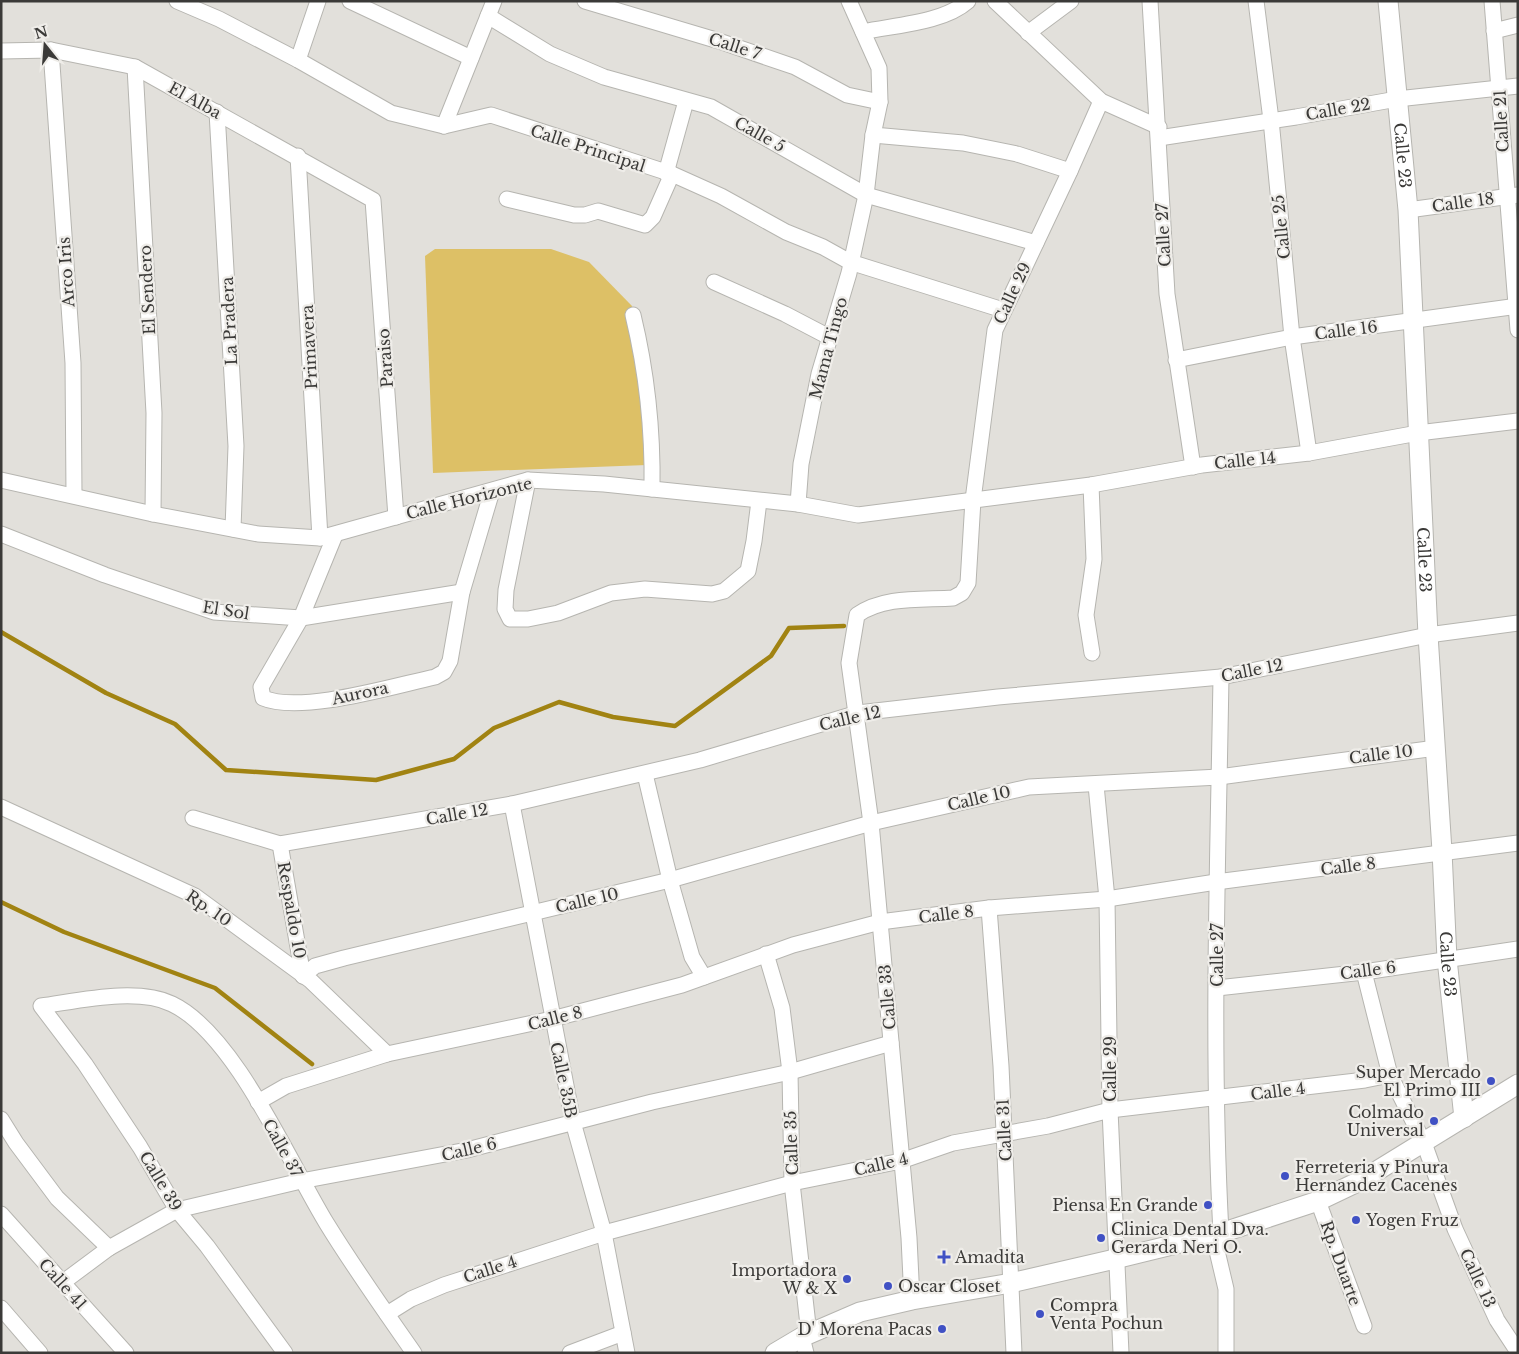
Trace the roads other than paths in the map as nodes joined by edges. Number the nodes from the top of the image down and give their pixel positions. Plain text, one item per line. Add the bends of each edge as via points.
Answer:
1 (177, 1) edge
2 (318, 1) edge
3 (350, 1) edge
4 (494, 1) edge
5 (585, 1) edge
6 (849, 1) edge
7 (968, 1) edge
8 (995, 1) edge
9 (1071, 1) edge
10 (1150, 1) edge
11 (1256, 1) edge
12 (1388, 1) edge
13 (1492, 1) edge
14 (488, 16) junction
15 (1518, 25) edge
16 (1494, 31) junction
17 (863, 32) junction
18 (1028, 32) junction
19 (51, 50) junction
20 (1, 52) edge
21 (471, 58) junction
22 (298, 60) junction
23 (135, 67) junction
24 (1518, 86) edge
25 (1500, 88) junction
26 (1397, 99) junction
27 (686, 100) junction
28 (1101, 100) junction
29 (880, 102) junction
30 (217, 112) junction
31 (1271, 120) junction
32 (444, 126) junction
33 (1159, 132) junction
34 (873, 135) junction
35 (298, 156) junction
36 (1070, 172) junction
37 (669, 173) junction
38 (866, 195) junction
39 (1512, 196) edge
40 (507, 199) dead end
41 (373, 200) joint
42 (1408, 210) junction
43 (1036, 243) junction
44 (850, 262) junction
45 (714, 282) dead end
46 (1516, 306) edge
47 (1003, 310) junction
48 (632, 316) dead end
49 (1413, 322) junction
50 (1518, 330) edge
51 (1292, 336) junction
52 (829, 337) junction
53 (1176, 360) junction
54 (1518, 421) edge
55 (1418, 433) junction
56 (1309, 453) junction
57 (1193, 467) junction
58 (1, 480) edge
59 (528, 480) junction
60 (1091, 485) junction
61 (652, 489) junction
62 (492, 491) junction
63 (74, 495) junction
64 (972, 500) junction
65 (758, 501) junction
66 (798, 504) junction
67 (153, 514) junction
68 (396, 517) junction
69 (233, 529) junction
70 (1, 534) edge
71 (328, 537) junction
72 (462, 592) junction
73 (301, 618) junction
74 (1518, 623) edge
75 (1428, 635) junction
76 (1092, 653) dead end
77 (1221, 676) junction
78 (853, 694) joint
79 (858, 713) junction
80 (1436, 748) junction
81 (645, 774) junction
82 (1219, 777) junction
83 (1096, 784) junction
84 (512, 804) junction
85 (1, 807) edge
86 (193, 818) dead end
87 (871, 823) junction
88 (1518, 843) edge
89 (280, 844) junction
90 (1442, 851) junction
91 (670, 880) junction
92 (1216, 882) junction
93 (1107, 899) junction
94 (989, 908) junction
95 (534, 912) junction
96 (880, 922) junction
97 (1518, 949) edge
98 (766, 954) junction
99 (1447, 959) junction
100 (1364, 972) junction
101 (303, 976) junction
102 (704, 977) junction
103 (1217, 988) junction
104 (41, 1006) joint
105 (552, 1019) junction
106 (891, 1043) junction
107 (387, 1054) junction
108 (790, 1072) junction
109 (1390, 1075) junction
110 (1516, 1089) edge
111 (1217, 1098) junction
112 (258, 1102) junction
113 (1110, 1110) junction
114 (1464, 1118) junction
115 (1, 1119) edge
116 (573, 1122) junction
117 (1004, 1134) junction
118 (1424, 1143) junction
119 (901, 1161) junction
120 (301, 1181) junction
121 (792, 1183) junction
122 (1318, 1201) junction
123 (177, 1210) junction
124 (1, 1214) edge
125 (604, 1233) junction
126 (1217, 1234) junction
127 (109, 1248) junction
128 (1115, 1260) junction
129 (62, 1283) junction
130 (1011, 1283) junction
131 (912, 1300) junction
132 (1, 1308) edge
133 (387, 1314) junction
134 (1364, 1326) dead end
135 (623, 1334) junction
136 (806, 1341) edge
137 (1222, 1351) edge
138 (1518, 1352) edge
139 (40, 1353) edge
140 (126, 1353) edge
141 (285, 1353) edge
142 (414, 1353) edge
143 (570, 1353) edge
144 (627, 1353) edge
145 (776, 1353) edge
146 (1014, 1353) edge
147 (1120, 1353) edge

1 - 22 street, Calle Principal
2 - 22 street
3 - 21 street
4 - 14 street
5 - 29 street, Calle 7 via 719,40 795,67 847,95
6 - 17 street, Mama Tingo
7 - 17 street via 944,16
8 - 18 street
9 - 18 street
10 - 33 street, Calle 27
11 - 31 street, Calle 25
12 - 26 street, Calle 23
13 - 16 street, Calle 21
14 - 21 street
14 - 27 street, Calle 5 via 550,54 595,74
15 - 16 street
16 - 25 street, Calle 21
17 - 29 street, Mama Tingo via 879,68
18 - 28 street
19 - 20 street, El Alba
19 - 23 street, El Alba
19 - 63 street, Arco Iris via 72,363
21 - 32 street
22 - 32 street, Calle Principal via 391,113
23 - 30 street, El Alba
23 - 67 street, El Sendero via 154,414
24 - 25 street, Calle 22
25 - 26 street, Calle 22
25 - 39 street, Calle 21
26 - 31 street, Calle 22
26 - 42 street, Calle 23
27 - 37 street
27 - 38 street, Calle 5 via 711,107
28 - 33 street
28 - 36 street, Calle 29
29 - 34 street, Mama Tingo
30 - 35 street, El Alba
30 - 69 street, La Pradera via 236,446
31 - 33 street, Calle 22
31 - 51 street, Calle 25
32 - 37 street, Calle Principal via 491,116
33 - 53 street, Calle 27 via 1166,284
34 - 36 street via 963,143 1017,154
34 - 38 street, Mama Tingo
35 - 41 street, El Alba
35 - 71 street, Primavera
36 - 43 street, Calle 29
37 - 40 street via 653,217 644,224 598,211 574,215
37 - 44 street, Calle Principal
38 - 43 street, Calle 5
38 - 44 street, Mama Tingo
39 - 42 street, Calle 18
39 - 46 street, Calle 21
41 - 68 street, Paraiso
42 - 49 street, Calle 23
43 - 47 street, Calle 29
44 - 47 street, Calle Principal
44 - 52 street, Mama Tingo
45 - 52 street
46 - 49 street, Calle 16
46 - 50 street, Calle 21
47 - 64 street, Calle 29 via 995,330
48 - 61 street via 642,354 653,444
49 - 51 street, Calle 16
49 - 55 street, Calle 23
51 - 53 street, Calle 16
51 - 56 street, Calle 25
52 - 66 street, Mama Tingo via 802,464
53 - 57 street, Calle 27
54 - 55 street, Calle 14
55 - 56 street, Calle 14
55 - 75 street, Calle 23
56 - 57 street, Calle 14
57 - 60 street, Calle 14
58 - 63 street, Calle Horizonte
59 - 61 street, Calle Horizonte
59 - 62 street, Calle Horizonte
59 - 65 street via 506,590 505,609 510,618 558,612 611,593 645,589 712,594 724,591 748,571
60 - 64 street, Calle 14
60 - 76 street via 1094,559 1086,615
61 - 65 street, Calle Horizonte
62 - 68 street, Calle Horizonte
62 - 72 street
63 - 67 street, Calle Horizonte
64 - 66 street, Calle Horizonte via 858,515
64 - 78 street, Calle 29 via 968,583 962,593 953,598 887,602 869,607 857,615 849,663
65 - 66 street, Calle Horizonte
67 - 69 street, Calle Horizonte
68 - 71 street, Calle Horizonte
69 - 71 street, Calle Horizonte via 258,534
70 - 73 street, El Sol via 105,575 214,612
71 - 73 street
72 - 73 street, El Sol
72 - 73 street, Aurora via 450,661 444,672 435,677 325,700 274,703 263,698 262,687
74 - 75 street, Calle 12
75 - 77 street, Calle 12
75 - 80 street, Calle 23
77 - 79 street, Calle 12 via 998,696
77 - 82 street, Calle 27
78 - 79 street, Calle 33
79 - 81 street, Calle 12
79 - 87 street, Calle 33
80 - 82 street, Calle 10
80 - 90 street, Calle 23
81 - 84 street, Calle 12
81 - 91 street
82 - 83 street, Calle 10
82 - 92 street, Calle 27
83 - 87 street, Calle 10 via 1028,786
83 - 93 street, Calle 29
84 - 89 street, Calle 12
84 - 95 street, Calle 35B
85 - 101 street, Rp. 10 via 195,896
86 - 89 street, Calle 12
87 - 91 street, Calle 10
87 - 96 street, Calle 33
88 - 90 street, Calle 8
89 - 101 street, Respaldo 10
90 - 92 street, Calle 8
90 - 99 street, Calle 23
91 - 95 street, Calle 10
91 - 102 street via 692,957
92 - 93 street, Calle 8
92 - 103 street, Calle 27
93 - 94 street, Calle 8
93 - 113 street, Calle 29
94 - 96 street, Calle 8
94 - 117 street, Calle 31
95 - 101 street, Calle 10 via 315,966
95 - 105 street, Calle 35B
96 - 98 street, Calle 8
96 - 106 street, Calle 33
97 - 99 street, Calle 6
98 - 102 street, Calle 8
98 - 108 street, Calle 35 via 782,1008
99 - 100 street, Calle 6
99 - 114 street, Calle 23
100 - 103 street, Calle 6
100 - 109 street
101 - 107 street, Rp. 10
102 - 105 street, Calle 8
103 - 111 street, Calle 27
104 - 112 street, Calle 37 via 116,996 171,1003 188,1014 233,1063
104 - 123 street, Calle 39 via 86,1064
105 - 107 street, Calle 8
105 - 116 street, Calle 35B
106 - 108 street, Calle 6
106 - 119 street, Calle 33
107 - 112 street, Calle 8 via 286,1086
108 - 116 street, Calle 6
108 - 121 street, Calle 35
109 - 111 street, Calle 4
109 - 118 street
110 - 114 street
111 - 113 street, Calle 4
111 - 126 street, Calle 27
112 - 120 street, Calle 37
113 - 117 street, Calle 4
113 - 128 street, Calle 29
114 - 118 street
115 - 127 street via 57,1198
116 - 120 street, Calle 6 via 467,1150
116 - 125 street, Calle 35B
117 - 119 street, Calle 4 via 953,1143
117 - 130 street, Calle 31
118 - 122 street via 1362,1180
118 - 138 street, Calle 13 via 1455,1228 1498,1320
119 - 121 street, Calle 4
119 - 131 street, Calle 33
120 - 123 street, Calle 6
120 - 133 street, Calle 37
121 - 125 street, Calle 4
121 - 136 street, Calle 35
122 - 126 street
122 - 134 street, Rp. Duarte
123 - 127 street, Calle 6
123 - 141 street, Calle 39
124 - 129 street, Calle 41
125 - 133 street, Calle 4 via 444,1285
125 - 135 street, Calle 35B
126 - 128 street
126 - 137 street, Calle 27 via 1226,1289
127 - 129 street, Calle 6
128 - 130 street
128 - 147 street, Calle 29
129 - 140 street, Calle 41
130 - 131 street
130 - 146 street, Calle 31
131 - 136 street via 860,1312
132 - 139 street
133 - 142 street, Calle 37
135 - 143 street
135 - 144 street, Calle 35B
136 - 145 street

